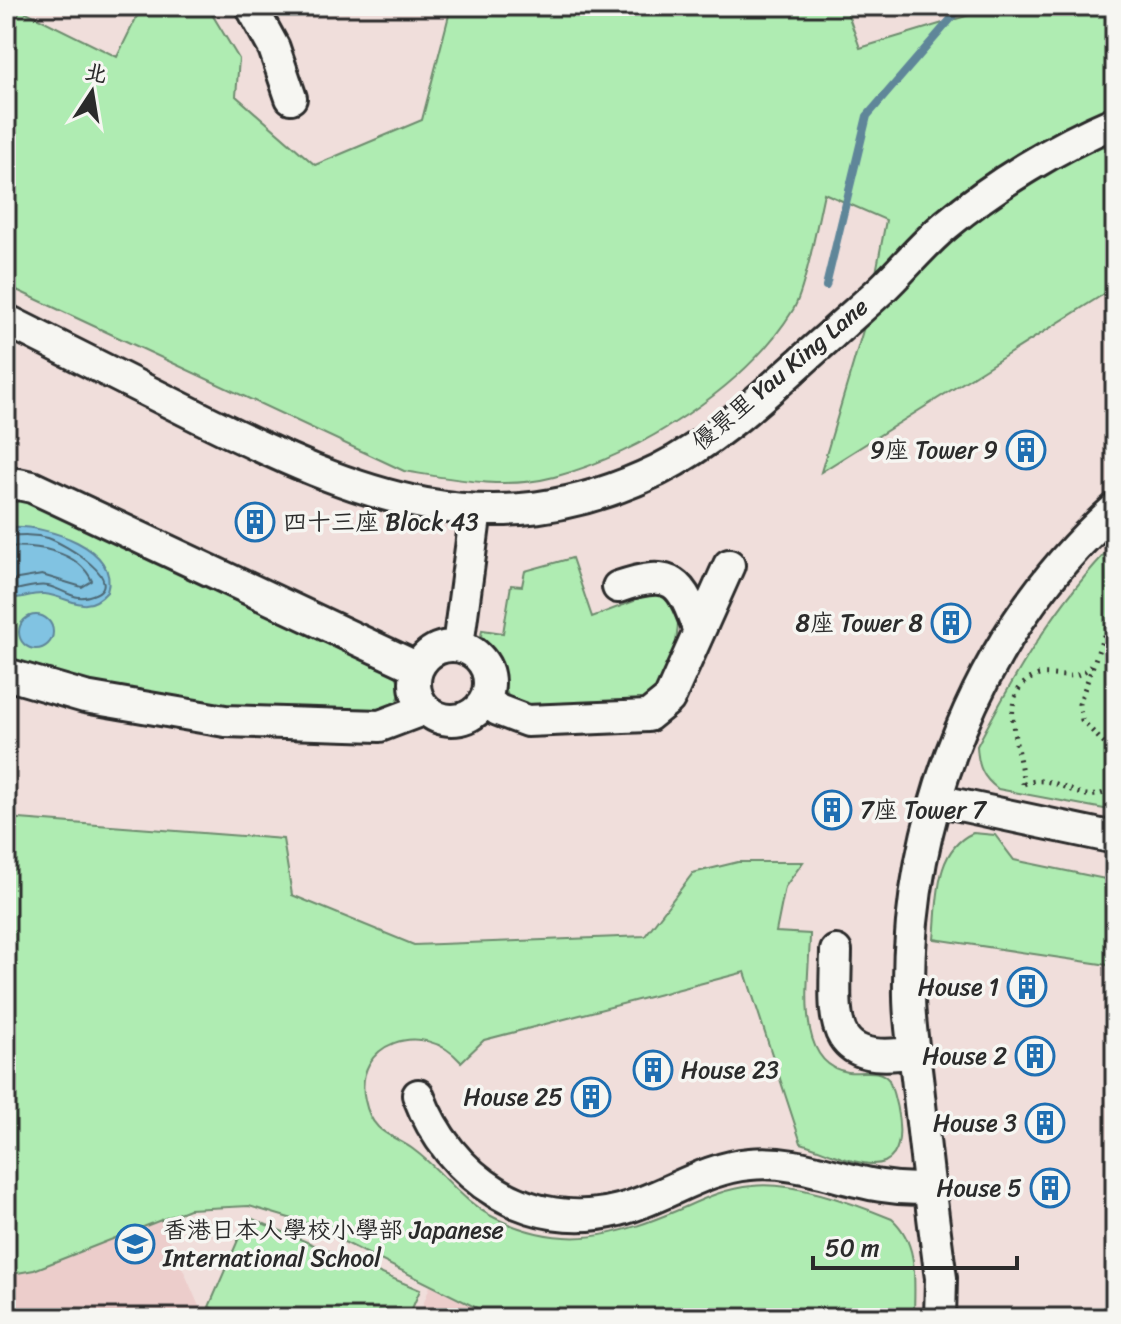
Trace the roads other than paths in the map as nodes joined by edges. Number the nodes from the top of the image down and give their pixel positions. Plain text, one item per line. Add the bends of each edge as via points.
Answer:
1 (251, 6) edge
2 (291, 98) dead end
3 (1115, 122) edge
4 (6, 320) edge
5 (6, 486) edge
6 (1115, 509) edge
7 (476, 510) junction
8 (729, 565) dead end
9 (618, 587) dead end
10 (699, 632) junction
11 (458, 646) junction
12 (418, 668) junction
13 (6, 674) edge
14 (486, 700) junction
15 (425, 709) junction
16 (936, 800) junction
17 (1115, 838) edge
18 (836, 951) dead end
19 (914, 1052) junction
20 (418, 1095) dead end
21 (929, 1188) junction
22 (940, 1318) edge

1 - 2 street via 274,48
3 - 7 street, 優景里 Yau King Lane via 1037,163 944,226 770,388 720,430 661,468 567,504
4 - 7 street, 優景里 Yau King Lane via 345,483 389,498
5 - 12 street via 32,487
6 - 16 street via 1037,596 991,668 967,714
7 - 11 street
8 - 10 street
9 - 10 street via 666,579 687,596
10 - 14 street via 669,699 648,716 527,721
11 - 12 street via 435,649
11 - 14 street via 486,666
12 - 15 street via 415,689
13 - 15 street via 85,697 225,721 380,726
14 - 15 street via 458,720
16 - 17 street
16 - 19 street via 920,852 911,919 908,998
18 - 19 street via 836,1019 841,1033 863,1053 877,1057
19 - 21 street
20 - 21 street via 437,1138 468,1173 507,1199 551,1213 621,1209 705,1174 751,1163 798,1166 877,1188
21 - 22 street via 941,1278

